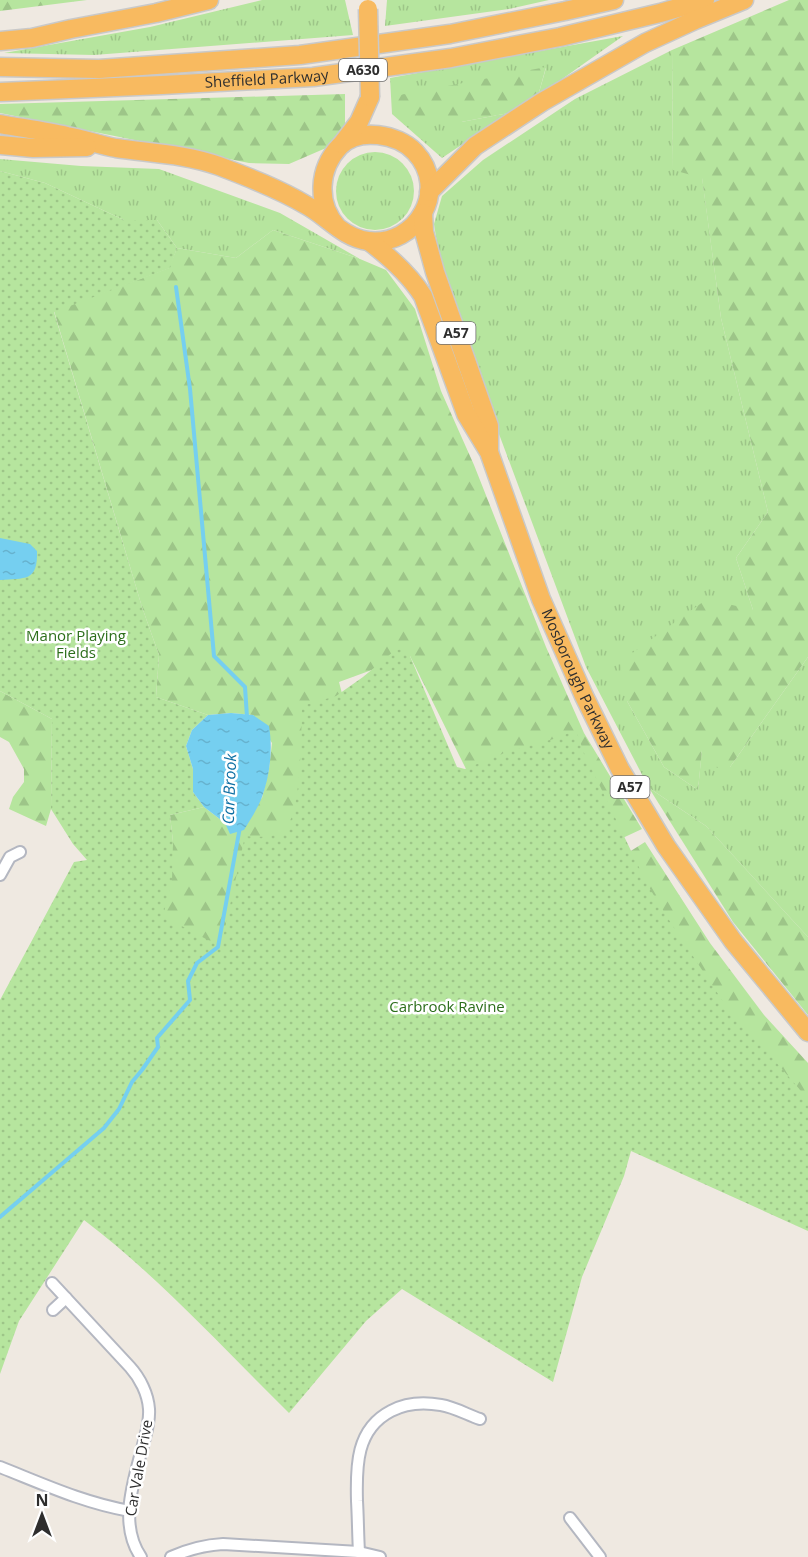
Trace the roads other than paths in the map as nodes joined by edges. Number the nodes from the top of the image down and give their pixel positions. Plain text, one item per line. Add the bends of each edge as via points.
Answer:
1 (209, 0) edge
2 (614, 0) edge
3 (705, 0) edge
4 (744, 0) edge
5 (366, 3) edge
6 (0, 28) edge
7 (71, 29) junction
8 (0, 41) edge
9 (0, 67) edge
10 (0, 92) edge
11 (370, 97) junction
12 (0, 124) edge
13 (385, 136) junction
14 (0, 145) edge
15 (341, 145) junction
16 (112, 147) junction
17 (429, 192) junction
18 (423, 213) junction
19 (338, 228) junction
20 (370, 242) junction
21 (489, 452) junction
22 (20, 852) dead end
23 (0, 875) edge
24 (808, 1032) edge
25 (52, 1283) dead end
26 (66, 1298) junction
27 (53, 1310) dead end
28 (480, 1419) dead end
29 (0, 1467) edge
30 (130, 1511) junction
31 (570, 1518) dead end
32 (257, 1545) junction
33 (359, 1552) junction
34 (141, 1557) edge
35 (171, 1557) edge
36 (256, 1557) edge
37 (380, 1557) edge
38 (600, 1557) edge

1 - 7 highway
2 - 9 highway, Sheffield Parkway / A630 via 450,34 300,55 99,69
3 - 10 highway, Sheffield Parkway / A630 via 560,37 451,58 313,77
4 - 17 highway via 645,43 542,102 475,146
5 - 11 highway, bridge
6 - 7 highway
7 - 8 highway
11 - 13 highway via 376,125
11 - 15 highway via 359,122
12 - 16 highway, A57
13 - 15 highway via 367,135
13 - 17 highway via 398,139 415,152 426,171
14 - 16 highway
15 - 19 highway via 327,164 322,180 326,211
16 - 19 highway, A57 via 216,165 308,206
17 - 18 highway, A57
18 - 20 highway, A57 via 401,235
18 - 21 highway, Mosborough Parkway / A57 via 435,272 489,426
19 - 20 highway, A57
20 - 21 highway, Mosborough Parkway / A57 via 402,269 423,296 466,414
21 - 24 highway, Mosborough Parkway / A57 via 541,599 620,769 666,846 733,941
22 - 23 street via 10,857
25 - 26 street, Car Vale Drive
26 - 27 street
26 - 30 street, Car Vale Drive via 137,1375 149,1406 149,1425
28 - 33 street via 444,1405 414,1404 382,1416 371,1428 356,1473
29 - 30 street via 73,1497
30 - 34 street, Car Vale Drive via 133,1543
31 - 38 street
32 - 33 street
32 - 35 street via 204,1545
32 - 36 street
33 - 37 street

